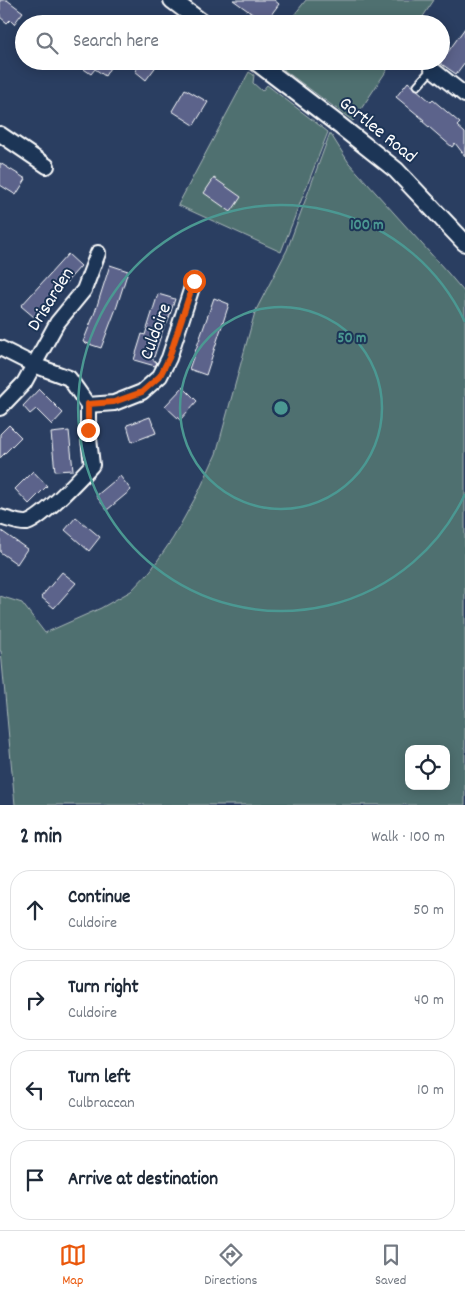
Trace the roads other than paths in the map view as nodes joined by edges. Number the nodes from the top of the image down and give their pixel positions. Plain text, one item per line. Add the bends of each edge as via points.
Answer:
1 (172, 0) edge
2 (192, 15) edge
3 (267, 70) edge
4 (431, 70) edge
5 (433, 70) edge
6 (418, 85) dead end
7 (465, 95) edge
8 (0, 134) edge
9 (47, 166) dead end
10 (465, 243) edge
11 (98, 253) dead end
12 (194, 281) dead end
13 (0, 348) edge
14 (34, 365) junction
15 (88, 404) junction
16 (0, 408) edge
17 (0, 517) edge

1 - 2 street
3 - 10 street, Gortlee Road via 396,170
4 - 6 lane
5 - 7 street
8 - 9 street
11 - 14 street, Drisarden via 84,290 57,323
12 - 15 street, Culdoire via 160,376 142,392 114,402
13 - 14 street
14 - 15 street via 69,378
14 - 16 street, Drisarden via 24,383
15 - 17 street via 92,465 37,518 25,523

